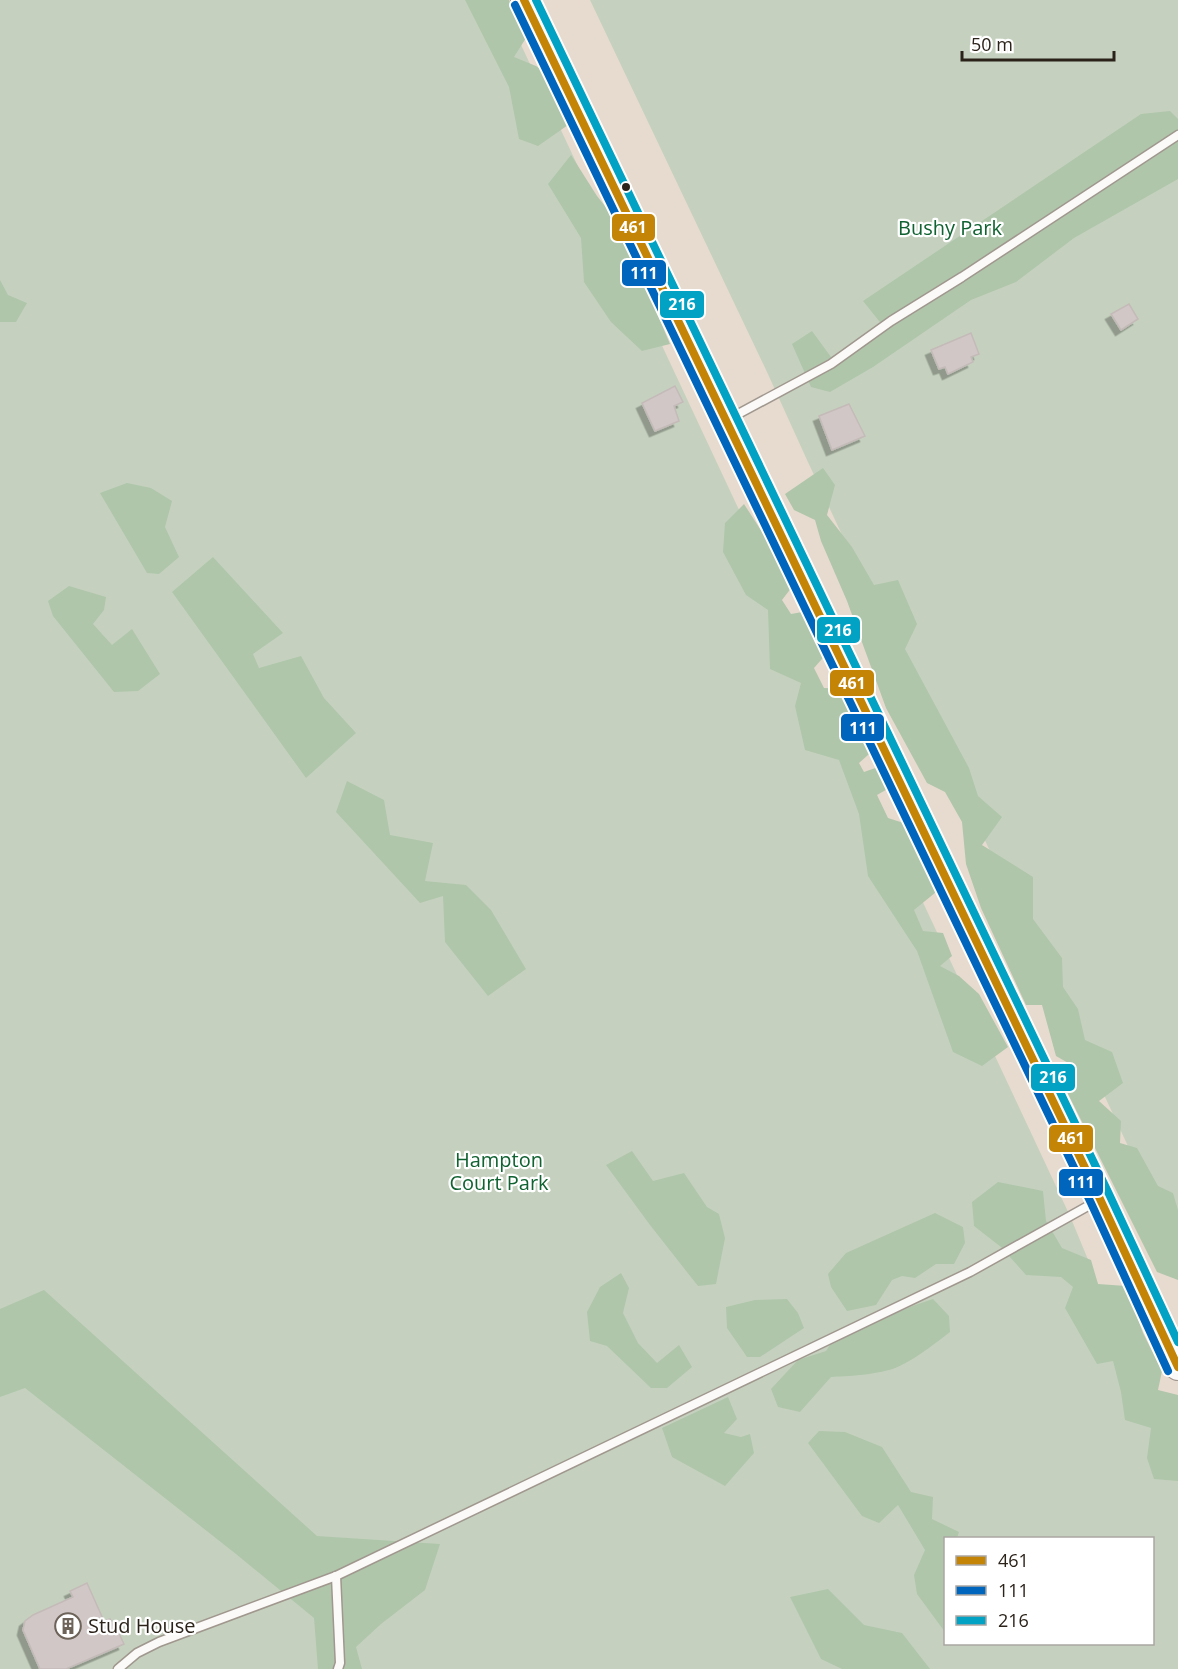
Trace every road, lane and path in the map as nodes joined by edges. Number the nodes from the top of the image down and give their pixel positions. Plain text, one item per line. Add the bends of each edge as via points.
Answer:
1 (524, 0) edge
2 (1178, 135) edge
3 (727, 420) junction
4 (1100, 1199) junction
5 (1178, 1367) edge
6 (336, 1576) junction
7 (118, 1669) edge
8 (338, 1669) edge

1 - 3 main road
2 - 3 lane via 831,364
3 - 4 main road
4 - 5 main road
4 - 6 lane via 970,1272
6 - 7 lane via 159,1642
6 - 8 lane

